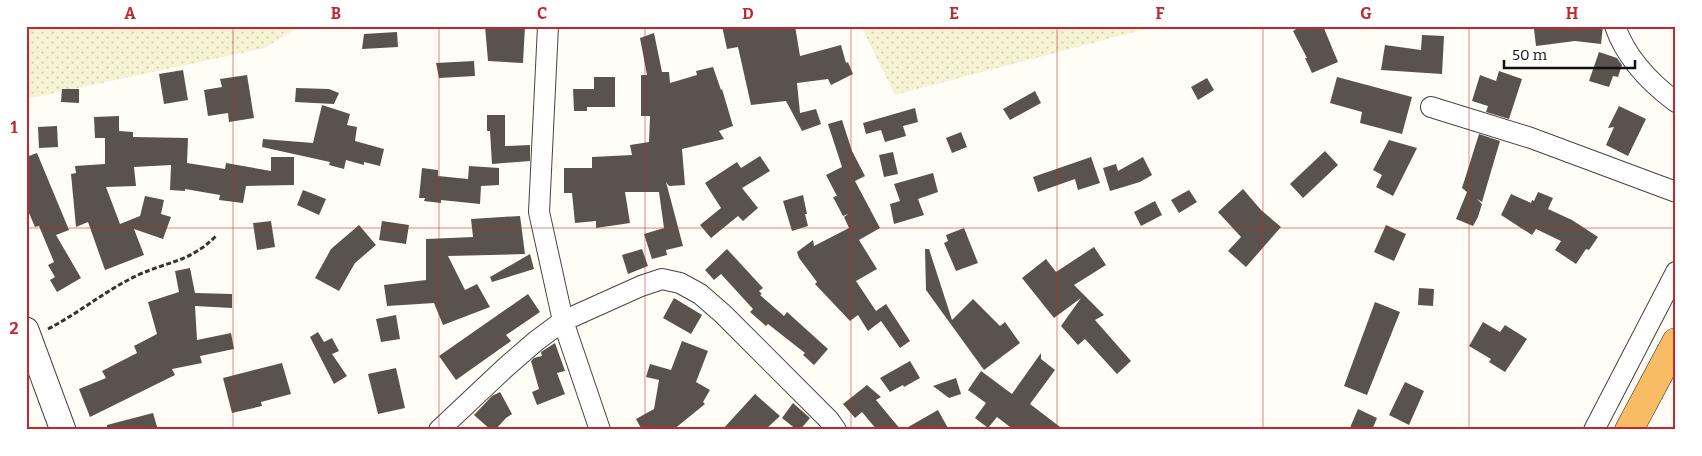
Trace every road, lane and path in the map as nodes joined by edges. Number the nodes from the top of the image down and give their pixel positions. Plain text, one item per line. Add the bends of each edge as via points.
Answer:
1 (548, 26) edge
2 (1615, 26) edge
3 (1676, 102) edge
4 (1431, 107) dead end
5 (1676, 192) edge
6 (216, 236) dead end
7 (1676, 272) edge
8 (562, 320) junction
9 (28, 334) edge
10 (1676, 342) edge
11 (63, 430) edge
12 (439, 430) edge
13 (600, 430) edge
14 (836, 430) edge
15 (1594, 430) edge
16 (1630, 430) edge

1 - 8 street via 539,212
2 - 3 street via 1631,58
4 - 5 street via 1531,138
6 - 9 path via 193,255 138,275 58,324
7 - 15 street
8 - 12 street
8 - 13 street
8 - 14 street via 662,279 680,283 700,294 723,314
9 - 11 street
10 - 16 highway

